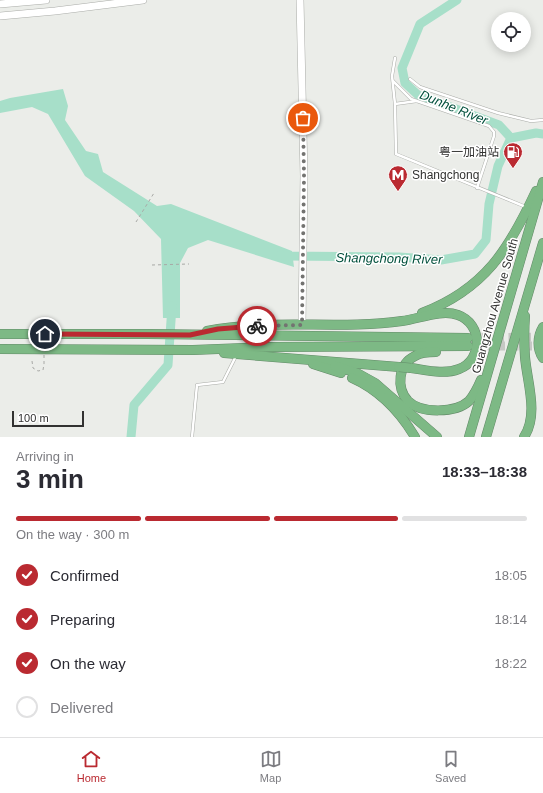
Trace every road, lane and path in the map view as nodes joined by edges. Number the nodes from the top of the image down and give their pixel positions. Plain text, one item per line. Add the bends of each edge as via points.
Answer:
1 (45, 0) edge
2 (142, 0) edge
3 (300, 0) edge
4 (4, 3) edge
5 (47, 12) junction
6 (1, 14) edge
7 (395, 58) dead end
8 (410, 79) dead end
9 (393, 81) junction
10 (417, 101) junction
11 (395, 104) junction
12 (543, 120) edge
13 (543, 177) edge
14 (543, 182) edge
15 (477, 188) junction
16 (154, 193) dead end
17 (528, 208) junction
18 (136, 222) dead end
19 (543, 243) edge
20 (189, 264) dead end
21 (152, 265) dead end
22 (526, 300) junction
23 (386, 323) junction
24 (302, 325) junction
25 (50, 327) dead end
26 (543, 327) edge
27 (0, 334) edge
28 (190, 335) junction
29 (468, 345) junction
30 (0, 349) edge
31 (44, 349) junction
32 (193, 350) junction
33 (237, 354) junction
34 (286, 358) junction
35 (543, 358) edge
36 (32, 361) dead end
37 (490, 363) junction
38 (192, 437) edge
39 (415, 437) edge
40 (436, 437) edge
41 (469, 437) edge
42 (486, 437) edge
43 (524, 437) edge

1 - 4 street
1 - 5 street
2 - 5 street
3 - 24 street via 304,176
4 - 6 street
5 - 6 street
7 - 9 lane via 392,68
8 - 12 lane via 419,87 498,113 531,121
9 - 10 lane via 411,99
9 - 11 lane
10 - 11 lane
10 - 15 lane via 489,126 494,132
11 - 15 lane via 396,154
13 - 17 highway
14 - 37 highway, Guangzhou Avenue South
15 - 17 lane
16 - 18 path
17 - 23 highway via 503,251 468,288 442,305
19 - 22 highway
20 - 21 path
22 - 42 highway
22 - 43 highway via 524,349 532,415
23 - 24 highway
23 - 34 highway, bridge via 446,314 462,317 473,327 477,350 466,366 445,372
24 - 28 highway via 218,329
25 - 31 path, bridge via 49,320 44,318
26 - 35 highway via 538,344
27 - 28 highway
28 - 29 highway
29 - 32 highway
29 - 37 highway via 422,353 411,358 400,376 401,389 407,400 422,408 457,408 470,400
30 - 31 highway
31 - 32 highway
31 - 36 path, bridge via 43,370 33,368
32 - 33 highway
33 - 34 highway
33 - 38 lane via 223,382 197,385
34 - 39 highway via 337,372 371,388 391,405
34 - 40 highway via 338,367 367,379
37 - 41 highway, Guangzhou Avenue South

